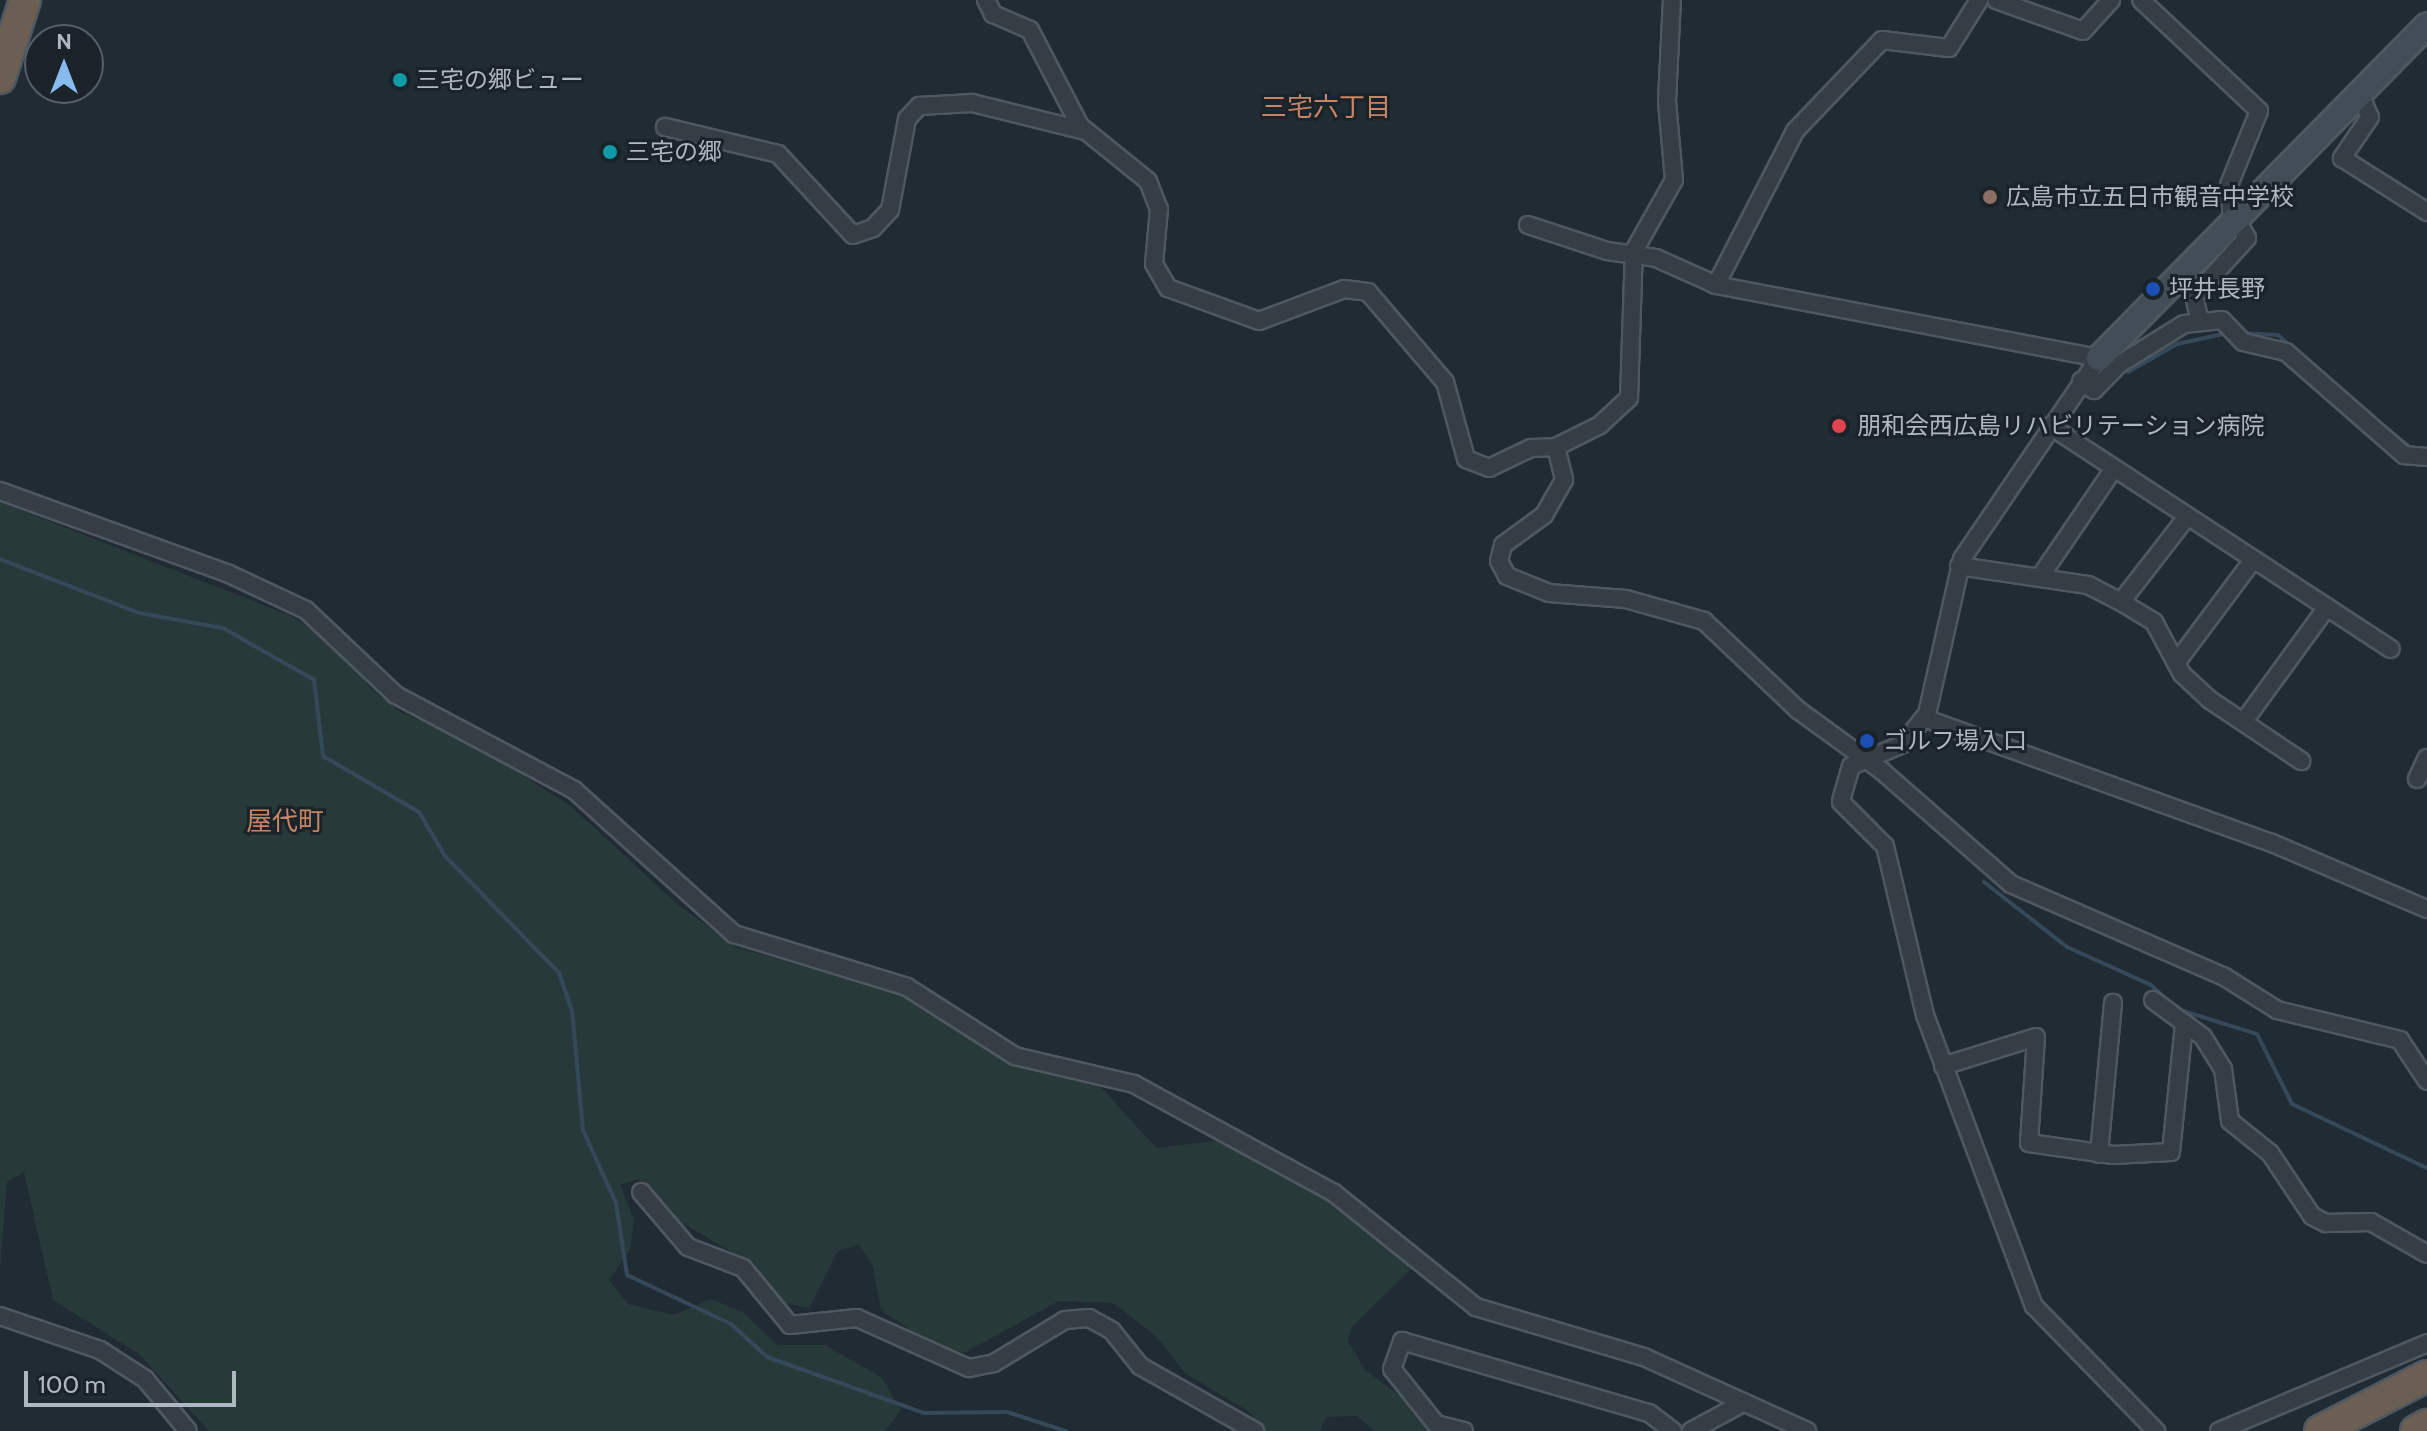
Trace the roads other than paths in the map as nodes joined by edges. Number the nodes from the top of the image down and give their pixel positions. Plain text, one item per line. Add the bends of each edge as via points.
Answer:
1 (986, 0) edge
2 (1672, 0) edge
3 (1979, 0) edge
4 (1996, 0) edge
5 (2111, 0) edge
6 (2141, 0) edge
7 (25, 2) edge
8 (2427, 25) edge
9 (0, 78) edge
10 (2360, 94) junction
11 (665, 127) dead end
12 (1086, 131) junction
13 (2427, 212) edge
14 (2238, 220) junction
15 (1528, 225) dead end
16 (1633, 256) junction
17 (1716, 285) junction
18 (2200, 322) junction
19 (2099, 358) junction
20 (2081, 381) junction
21 (2050, 426) junction
22 (1556, 447) junction
23 (2422, 457) edge
24 (2113, 470) junction
25 (0, 491) edge
26 (2187, 517) junction
27 (2253, 560) junction
28 (1959, 566) junction
29 (2040, 577) junction
30 (2121, 602) junction
31 (2327, 607) junction
32 (2391, 649) dead end
33 (2176, 663) junction
34 (1924, 718) junction
35 (2244, 721) junction
36 (1866, 758) junction
37 (2427, 758) edge
38 (2301, 761) dead end
39 (2417, 779) dead end
40 (2427, 909) edge
41 (2153, 1000) dead end
42 (2113, 1003) dead end
43 (2184, 1023) junction
44 (1943, 1066) junction
45 (2427, 1081) edge
46 (2099, 1154) junction
47 (641, 1192) dead end
48 (2427, 1254) edge
49 (0, 1316) edge
50 (2427, 1343) edge
51 (2427, 1376) edge
52 (1739, 1405) junction
53 (2427, 1425) edge
54 (2148, 1428) edge
55 (188, 1431) edge
56 (1255, 1431) edge
57 (1464, 1431) edge
58 (1673, 1431) edge
59 (1691, 1431) edge
60 (1807, 1431) edge
61 (2219, 1431) edge
62 (2320, 1431) edge
63 (2416, 1431) edge

1 - 12 street via 993,14 1026,25
2 - 16 street via 1667,84 1674,180
3 - 17 street via 1949,48 1882,40 1795,131
4 - 5 street via 2083,31
6 - 14 street via 2259,111 2229,185
7 - 9 highway
8 - 10 street
10 - 13 street via 2370,117 2342,158
10 - 14 street
11 - 12 street via 778,154 853,235 873,228 890,210 907,119 919,106 972,103
12 - 22 street via 1124,156 1153,190 1154,264 1168,288 1259,321 1344,289 1368,292 1445,382 1466,459 1489,468 1531,448
14 - 18 street via 2247,238 2194,296
14 - 19 street
15 - 16 street
16 - 17 street
16 - 22 street via 1629,398 1600,425
17 - 19 street
18 - 20 street via 2128,358 2094,390
18 - 23 street via 2222,320 2243,342 2286,352 2351,414
19 - 20 street
20 - 21 street
21 - 24 street
21 - 28 street
22 - 36 street via 1564,480 1544,515 1505,542 1499,561 1507,576 1549,593 1626,599 1704,621 1798,710
24 - 26 street
24 - 29 street
25 - 52 street via 227,573 306,610 396,695 574,790 734,934 907,987 1015,1056 1134,1084 1334,1193 1476,1307 1644,1357
26 - 27 street
26 - 30 street
27 - 31 street
27 - 33 street
28 - 29 street
28 - 34 street
29 - 30 street via 2088,585
30 - 33 street via 2154,622
31 - 32 street
31 - 35 street
33 - 35 street via 2210,700
34 - 36 street via 1903,744
34 - 40 street via 2272,843
35 - 38 street
36 - 44 street via 1845,776 1841,802 1885,846
36 - 45 street via 2011,884 2223,976 2277,1010 2400,1040
37 - 39 street
41 - 43 street
42 - 46 street
43 - 46 street via 2171,1152
43 - 48 street via 2223,1069 2233,1126 2270,1153 2312,1216 2326,1223 2371,1222
44 - 46 street via 2036,1037 2029,1143
44 - 54 street via 2034,1306
47 - 56 street via 688,1247 743,1268 790,1325 857,1318 969,1368 994,1363 1065,1320 1089,1318 1112,1331 1140,1366
49 - 55 street via 100,1350 145,1379
50 - 61 street
51 - 62 highway
52 - 59 street
52 - 60 street
53 - 63 highway
57 - 58 street via 1436,1424 1392,1369 1402,1341 1649,1413

